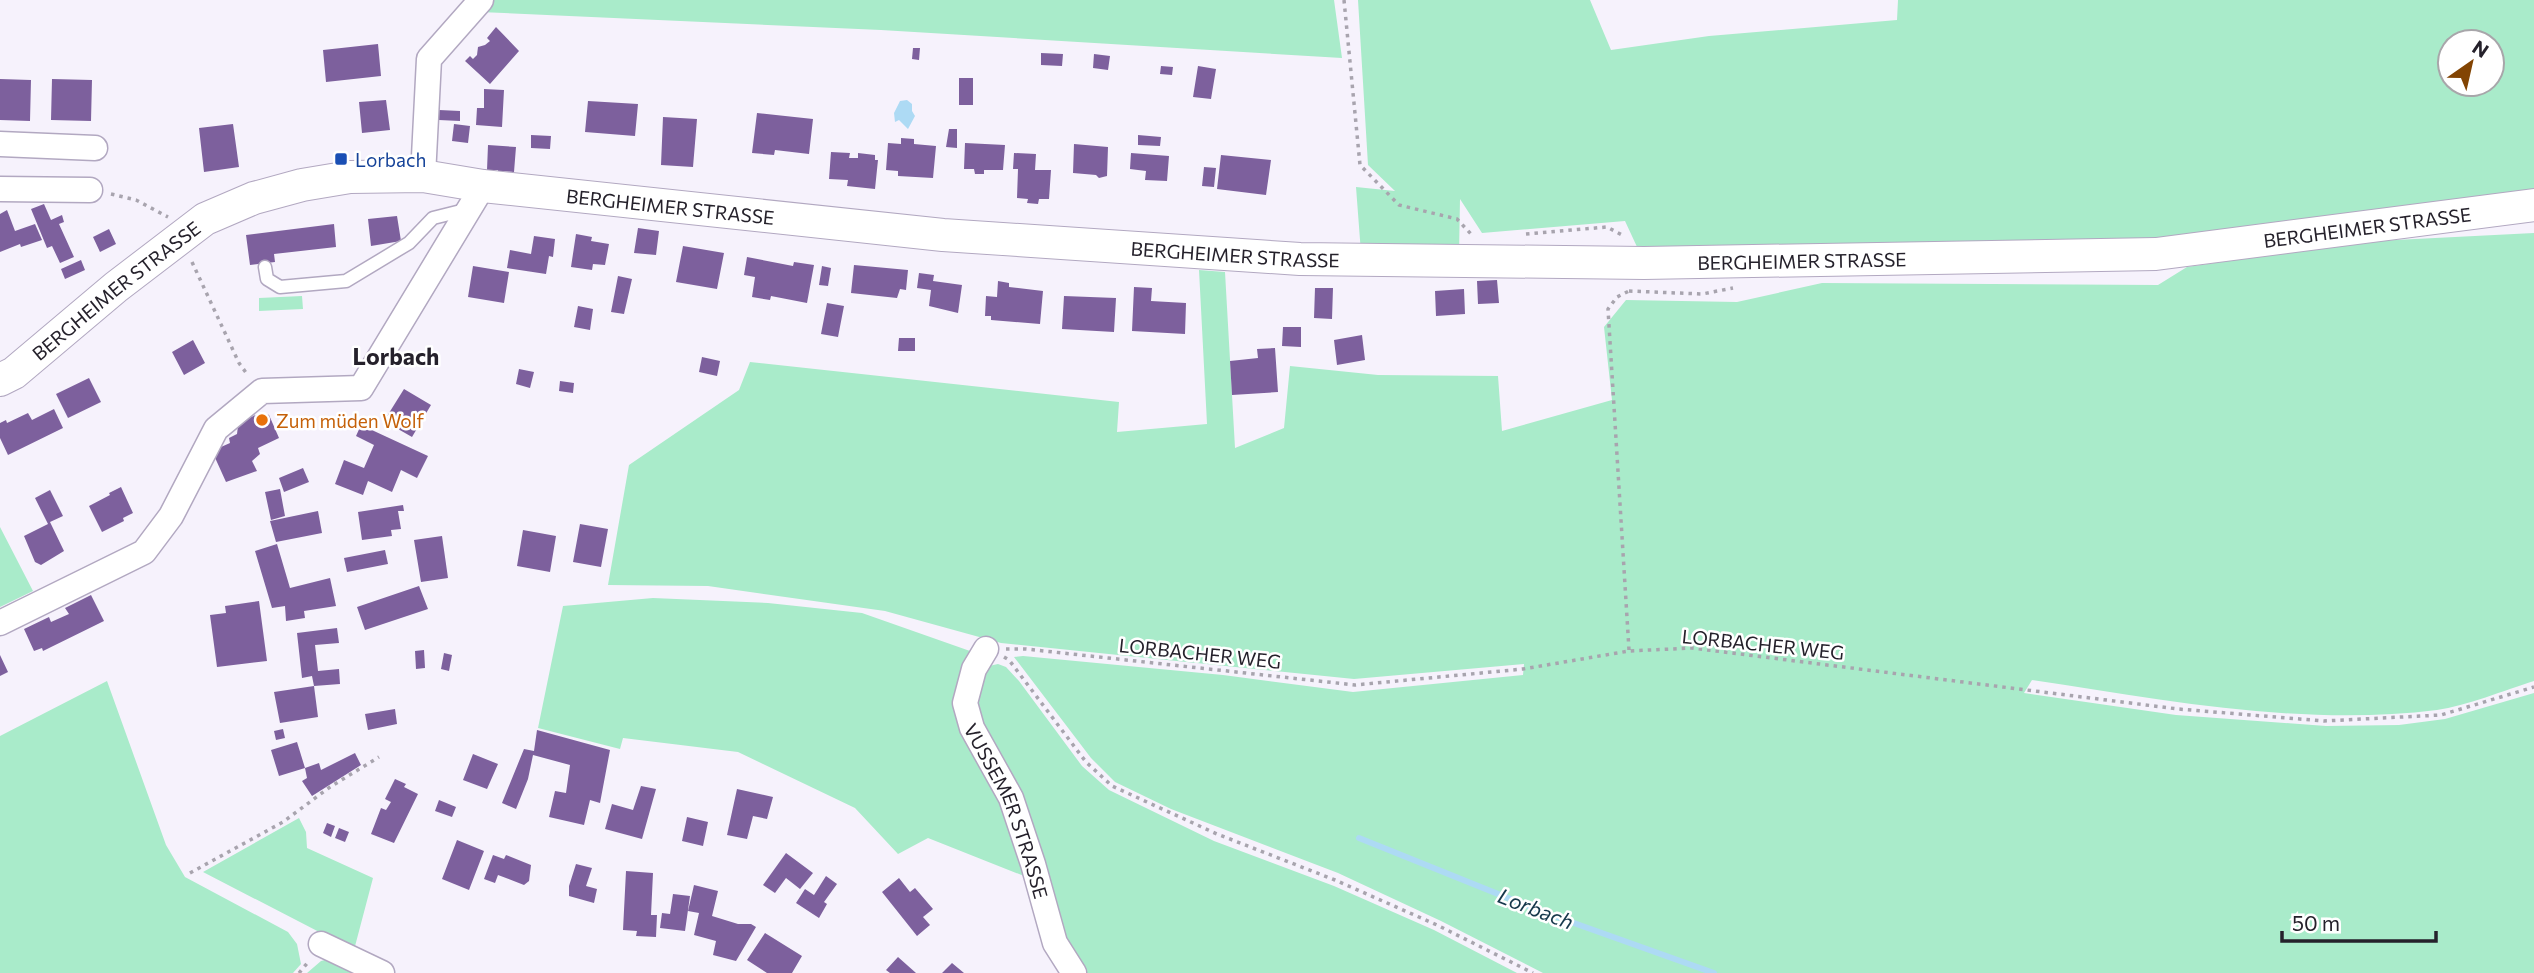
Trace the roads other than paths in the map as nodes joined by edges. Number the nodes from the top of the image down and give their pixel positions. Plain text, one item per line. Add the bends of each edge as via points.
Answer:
1 (481, 0) edge
2 (0, 144) edge
3 (95, 148) dead end
4 (423, 176) junction
5 (0, 189) edge
6 (90, 190) road end
7 (476, 197) junction
8 (2534, 205) edge
9 (265, 267) dead end
10 (0, 380) edge
11 (0, 624) edge
12 (986, 649) road end
13 (321, 944) dead end
14 (382, 973) edge
15 (1074, 973) edge

1 - 4 street via 429,59
2 - 3 street
4 - 7 street, BERGHEIMER STRASSE
4 - 10 street, BERGHEIMER STRASSE via 350,177 302,185 254,198 205,219
5 - 6 street
7 - 8 street, BERGHEIMER STRASSE via 1300,259 1644,263 2156,254
7 - 9 lane via 433,218 409,243 346,281 280,287 267,279
7 - 11 street via 361,387 262,391 216,429 171,516 144,552
12 - 15 street, VUSSEMER STRASSE via 974,669 965,703 972,728 1011,798 1055,943
13 - 14 street

